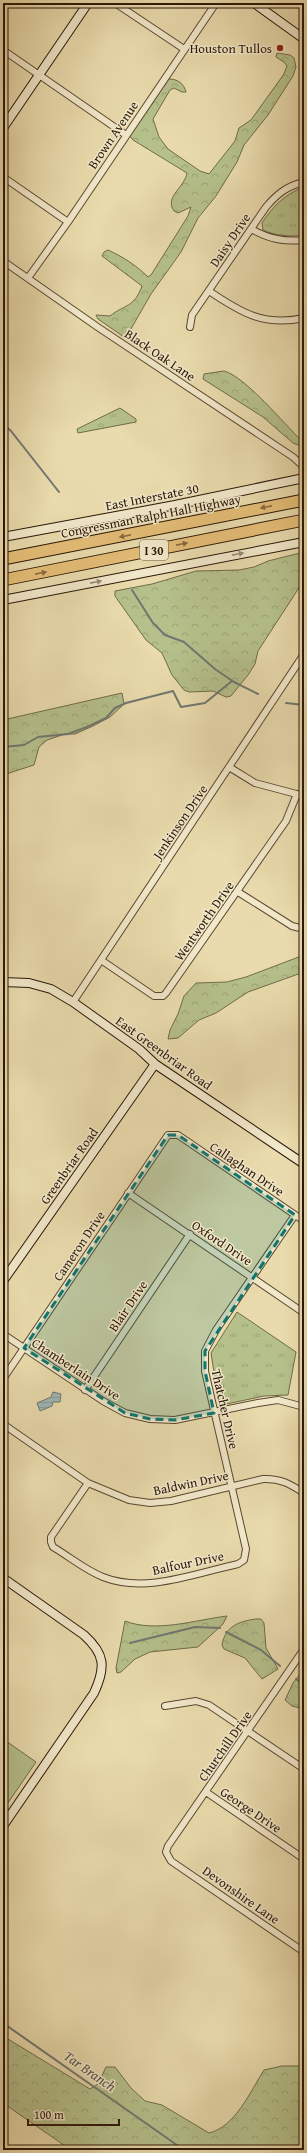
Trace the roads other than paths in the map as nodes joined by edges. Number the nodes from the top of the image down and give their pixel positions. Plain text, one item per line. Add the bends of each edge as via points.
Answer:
1 (88, 3) edge
2 (115, 3) edge
3 (216, 3) edge
4 (254, 3) edge
5 (304, 39) edge
6 (184, 49) junction
7 (3, 50) edge
8 (39, 75) junction
9 (3, 128) edge
10 (126, 136) junction
11 (3, 177) edge
12 (304, 182) edge
13 (68, 222) junction
14 (251, 229) junction
15 (304, 240) edge
16 (3, 261) edge
17 (28, 278) junction
18 (209, 291) junction
19 (304, 318) edge
20 (190, 327) dead end
21 (304, 467) edge
22 (304, 478) edge
23 (304, 500) edge
24 (304, 520) edge
25 (3, 537) edge
26 (304, 542) edge
27 (3, 559) edge
28 (3, 580) edge
29 (3, 600) edge
30 (304, 654) edge
31 (229, 768) junction
32 (297, 794) junction
33 (304, 796) edge
34 (238, 892) junction
35 (304, 926) edge
36 (101, 960) junction
37 (3, 982) edge
38 (73, 1002) junction
39 (155, 1064) junction
40 (178, 1135) joint
41 (304, 1164) edge
42 (128, 1192) junction
43 (295, 1215) junction
44 (304, 1221) edge
45 (190, 1234) junction
46 (253, 1277) junction
47 (3, 1281) edge
48 (304, 1313) edge
49 (3, 1334) edge
50 (24, 1348) junction
51 (3, 1379) edge
52 (85, 1390) junction
53 (304, 1407) edge
54 (214, 1413) junction
55 (3, 1424) edge
56 (88, 1483) junction
57 (233, 1486) junction
58 (304, 1493) edge
59 (244, 1560) joint
60 (3, 1578) edge
61 (304, 1649) edge
62 (165, 1706) dead end
63 (248, 1731) junction
64 (304, 1769) edge
65 (206, 1792) junction
66 (3, 1826) edge
67 (167, 1856) joint
68 (304, 1859) edge
69 (304, 1952) edge

1 - 8 main road
2 - 6 street
3 - 6 street, Brown Avenue
4 - 5 main road
6 - 10 street, Brown Avenue
7 - 8 street
8 - 9 main road
8 - 10 street
10 - 13 street, Brown Avenue
11 - 13 street
12 - 14 street, Daisy Drive via 278,193
13 - 17 street, Brown Avenue
14 - 15 street via 276,240
14 - 18 street, Daisy Drive
16 - 17 street, Black Oak Lane
17 - 21 street, Black Oak Lane via 293,457
18 - 19 street via 254,318 287,322
18 - 20 street, Daisy Drive via 192,315
22 - 25 main road, East Interstate 30
23 -> 27 highway, Congressman Ralph Hall Highway / I 30
28 -> 24 highway, I 30
29 -> 26 main road
30 - 31 street, Jenkinson Drive
31 - 32 street via 255,783
31 - 36 street, Jenkinson Drive
32 - 33 street
32 - 34 street, Wentworth Drive via 286,821
34 - 35 street via 292,926
34 - 36 street, Wentworth Drive via 163,996 148,992
36 - 38 street, Jenkinson Drive
37 - 38 main road, East Greenbriar Road via 29,983 51,989
38 - 39 main road, East Greenbriar Road via 139,1049
39 - 41 main road, East Greenbriar Road
39 - 47 main road, Greenbriar Road
40 - 42 street, Cameron Drive via 171,1134 166,1138
40 - 43 street, Callaghan Drive
42 - 45 street, Oxford Drive
42 - 50 street, Cameron Drive
43 - 44 street, Callaghan Drive
43 - 46 street, Thatcher Drive
45 - 46 street, Oxford Drive
45 - 52 street, Blair Drive
46 - 48 street, Oxford Drive
46 - 54 street, Thatcher Drive via 216,1330 205,1351 204,1366
49 - 50 street, Chamberlain Drive
50 - 51 street, Cameron Drive
50 - 52 street, Chamberlain Drive
52 - 54 street, Chamberlain Drive via 125,1413 150,1420 176,1420
53 - 54 street, Chamberlain Drive via 278,1400
54 - 57 street, Thatcher Drive
55 - 56 street, Baldwin Drive
56 - 57 street, Baldwin Drive via 129,1500 150,1503 171,1501
56 - 59 street, Balfour Drive via 51,1537 51,1542 53,1547 104,1578 124,1583 158,1582 238,1564
57 - 58 street, Baldwin Drive via 275,1478 286,1481
57 - 59 street, Thatcher Drive via 247,1553
60 - 66 main road via 84,1635 94,1644 101,1655 102,1663 101,1678 94,1693
61 - 63 street, Churchill Drive
62 - 63 street via 187,1701 203,1702
63 - 64 street
63 - 65 street, Churchill Drive
65 - 67 street, Churchill Drive via 168,1846
65 - 68 street, George Drive
67 - 69 street, Devonshire Lane

